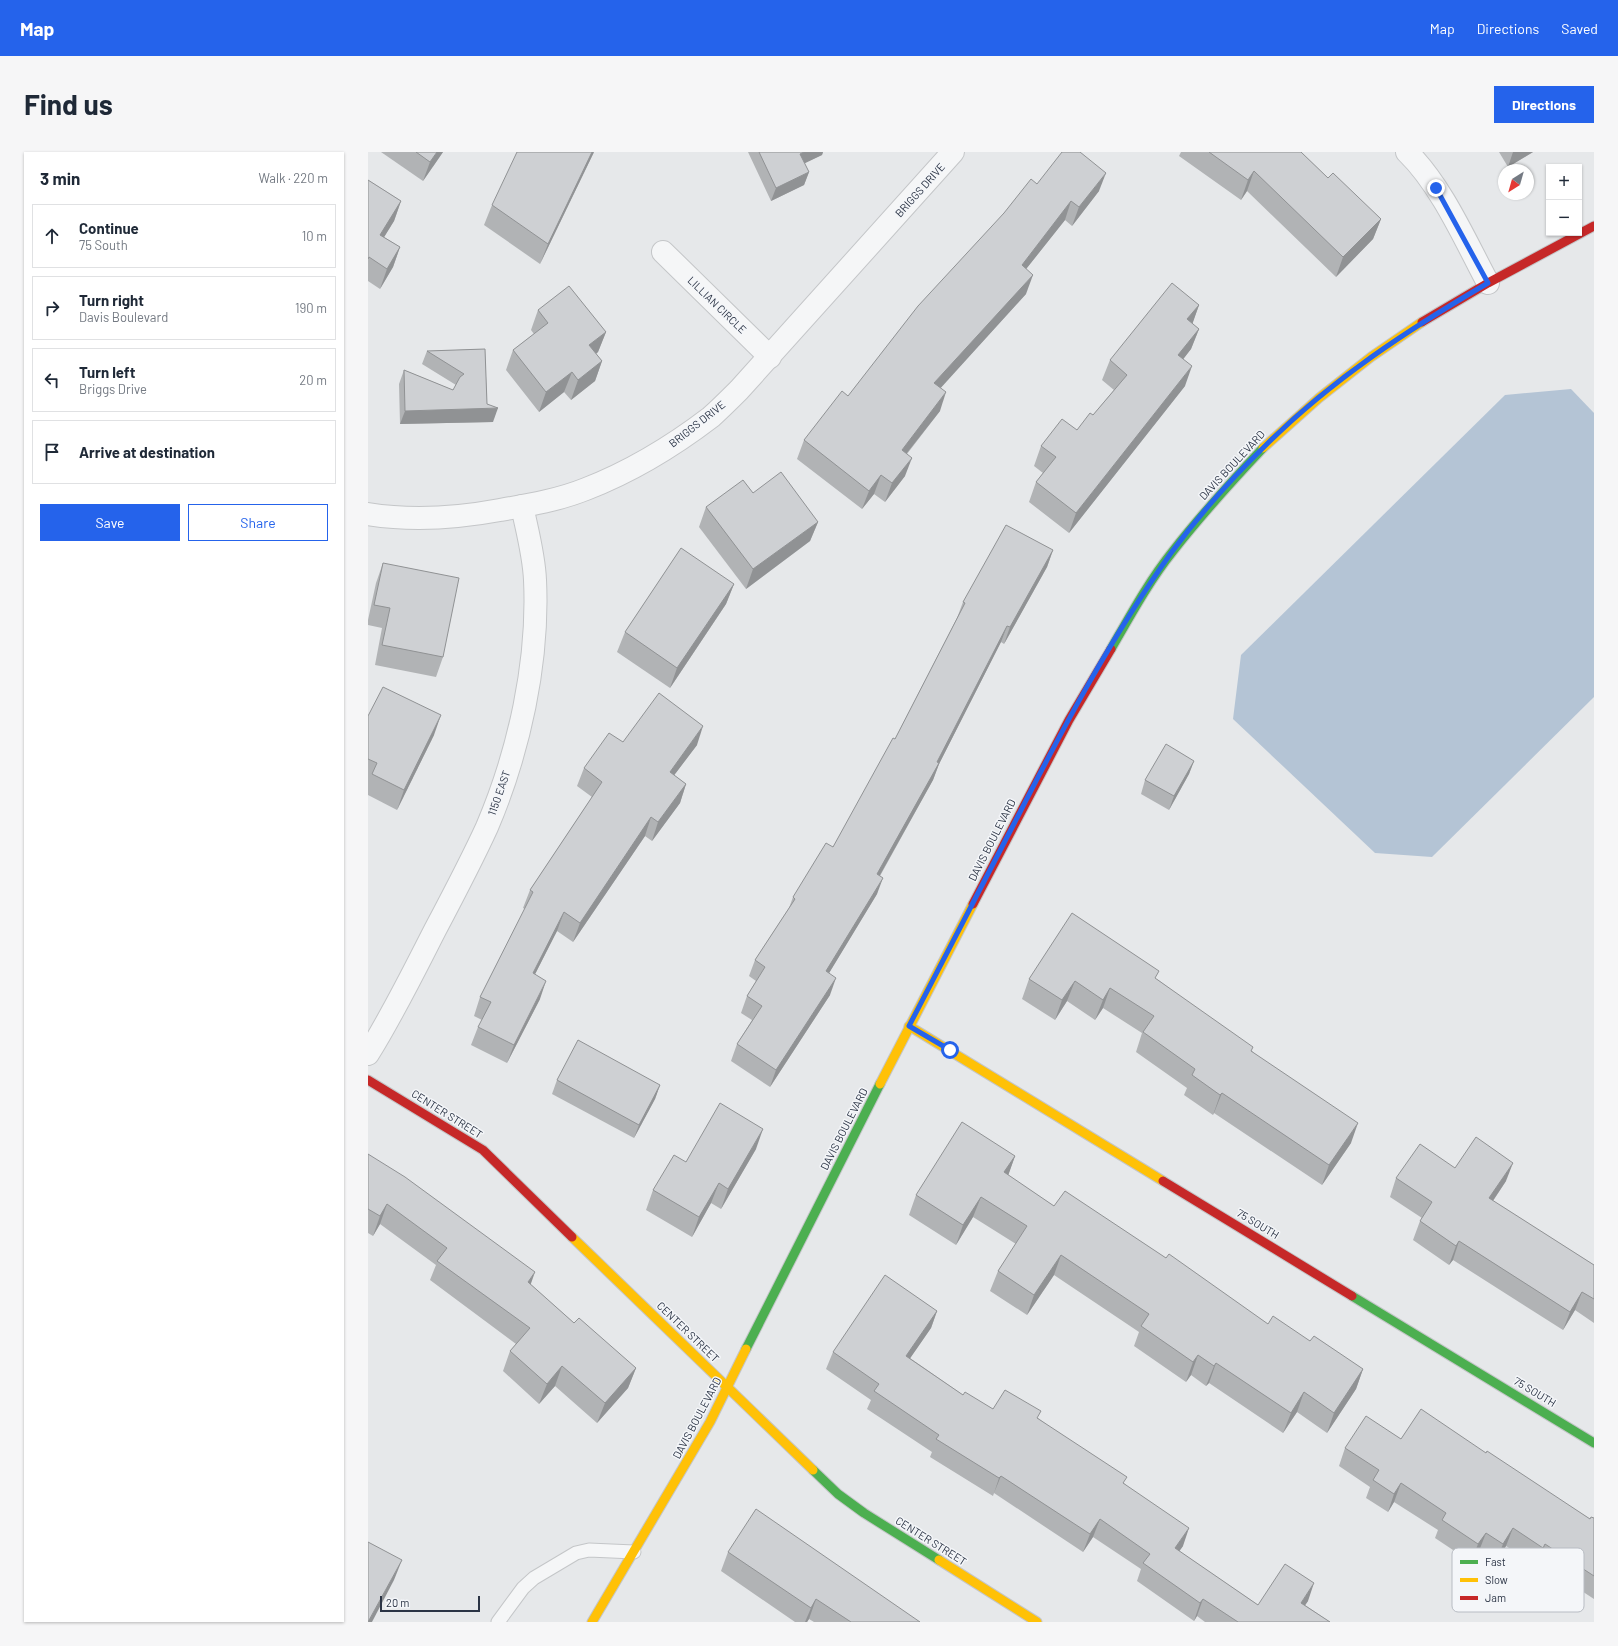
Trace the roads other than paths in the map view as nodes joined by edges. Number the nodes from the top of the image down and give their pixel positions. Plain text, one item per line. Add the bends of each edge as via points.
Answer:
1 (953, 152) edge
2 (1407, 152) edge
3 (1594, 226) edge
4 (663, 252) dead end
5 (1488, 283) junction
6 (770, 357) junction
7 (522, 506) junction
8 (368, 514) edge
9 (909, 1026) junction
10 (368, 1054) edge
11 (368, 1080) edge
12 (727, 1387) junction
13 (1594, 1443) edge
14 (634, 1552) junction
15 (498, 1622) edge
16 (592, 1622) edge
17 (1037, 1622) edge

1 - 6 street, BRIGGS DRIVE
2 - 5 street via 1436,188
3 - 5 street, DAVIS BOULEVARD
4 - 6 street, LILLIAN CIRCLE
5 - 9 street, DAVIS BOULEVARD via 1425,320 1371,357 1319,398 1267,444 1217,497 1172,552 1136,606 1069,720
6 - 7 street, BRIGGS DRIVE via 712,416 651,458 585,490
7 - 8 street, BRIGGS DRIVE via 448,517 414,518
7 - 10 street, 1150 EAST via 535,579 535,616 525,697 504,782 487,827 466,870 396,1006
9 - 12 street, DAVIS BOULEVARD
9 - 13 street, 75 SOUTH
11 - 12 street, CENTER STREET via 483,1150
12 - 14 street, DAVIS BOULEVARD via 710,1422
12 - 17 street, CENTER STREET via 851,1504
14 - 15 lane via 589,1550 576,1553 534,1578 523,1588
14 - 16 street, DAVIS BOULEVARD

